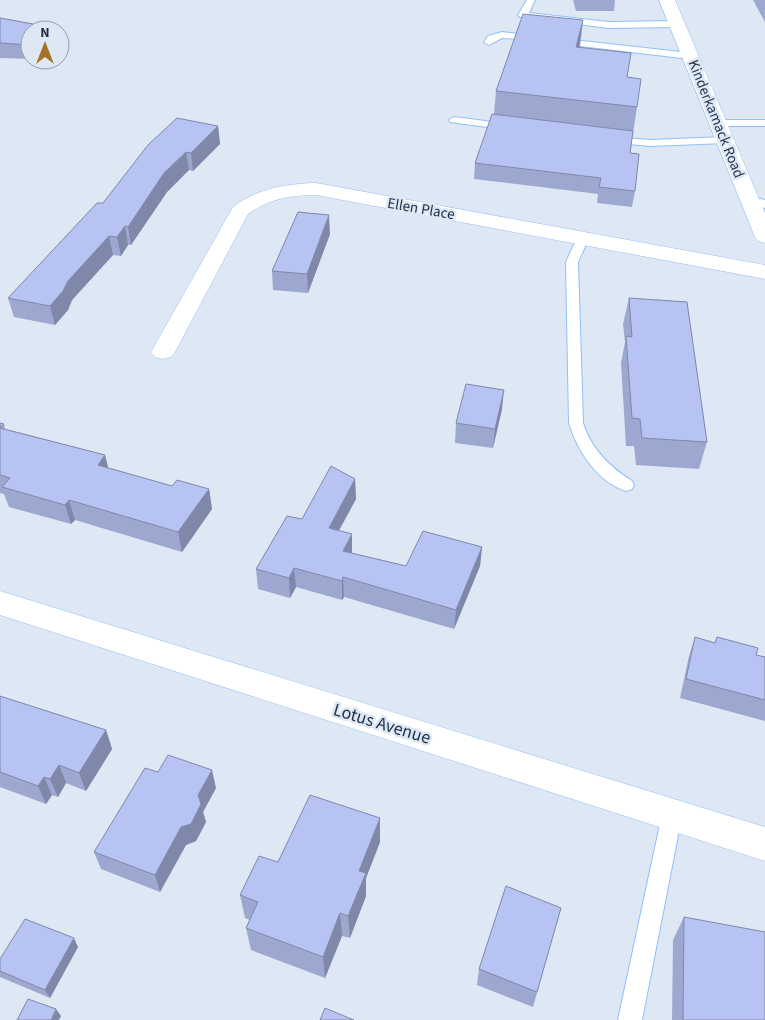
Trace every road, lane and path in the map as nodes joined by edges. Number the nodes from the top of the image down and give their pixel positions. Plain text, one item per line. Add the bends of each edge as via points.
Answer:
1 (532, 0) edge
2 (667, 0) edge
3 (678, 24) junction
4 (490, 42) dead end
5 (690, 56) junction
6 (454, 120) dead end
7 (718, 122) junction
8 (765, 123) edge
9 (520, 129) edge
10 (597, 138) edge
11 (725, 140) junction
12 (758, 202) edge
13 (583, 238) junction
14 (765, 238) edge
15 (765, 272) edge
16 (162, 352) dead end
17 (626, 485) dead end
18 (0, 603) edge
19 (672, 815) junction
20 (765, 844) edge
21 (630, 1020) edge

1 - 3 lane via 523,15 609,25
2 - 3 street, Kinderkamack Road
3 - 5 street, Kinderkamack Road
4 - 5 lane via 491,38 499,36 521,36
5 - 7 street, Kinderkamack Road
6 - 9 lane
7 - 8 lane
7 - 11 street, Kinderkamack Road
10 - 11 lane via 652,143
11 - 12 street, Kinderkamack Road
12 - 14 street, Kinderkamack Road
13 - 15 street, Ellen Place
13 - 16 street, Ellen Place via 316,189 270,193 240,210
13 - 17 lane via 572,262 576,423 581,440 600,466
18 - 19 street, Lotus Avenue
19 - 20 street, Lotus Avenue
19 - 21 lane

